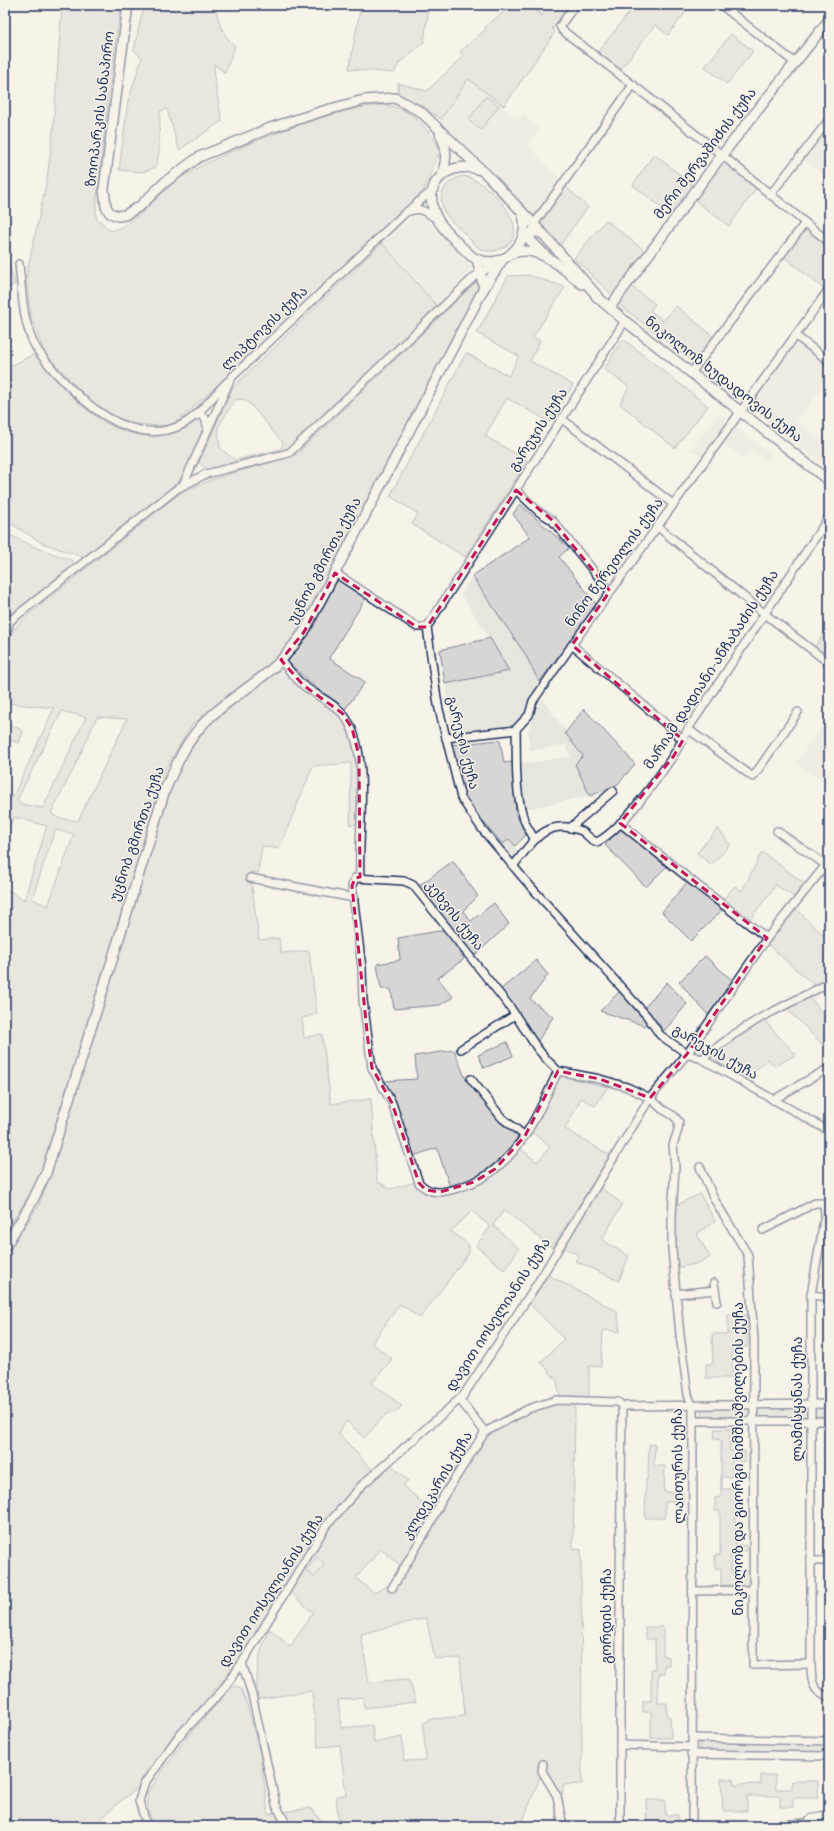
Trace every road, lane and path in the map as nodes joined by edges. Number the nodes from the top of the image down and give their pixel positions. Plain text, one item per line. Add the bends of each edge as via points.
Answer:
1 (128, 5) edge
2 (575, 5) edge
3 (721, 5) edge
4 (829, 20) edge
5 (794, 62) junction
6 (633, 85) junction
7 (829, 120) edge
8 (433, 125) junction
9 (722, 155) junction
10 (482, 170) junction
11 (443, 174) junction
12 (432, 192) junction
13 (770, 195) junction
14 (521, 210) junction
15 (404, 214) junction
16 (440, 222) junction
17 (805, 223) junction
18 (534, 224) junction
19 (544, 235) junction
20 (829, 242) edge
21 (512, 253) junction
22 (503, 259) junction
23 (551, 259) junction
24 (477, 260) junction
25 (19, 264) dead end
26 (481, 272) junction
27 (484, 288) junction
28 (829, 289) edge
29 (600, 300) junction
30 (610, 308) junction
31 (625, 321) junction
32 (796, 336) junction
33 (829, 361) edge
34 (691, 373) junction
35 (231, 378) junction
36 (740, 412) junction
37 (194, 416) junction
38 (562, 419) junction
39 (208, 429) junction
40 (193, 462) junction
41 (206, 474) junction
42 (829, 481) edge
43 (183, 485) junction
44 (516, 490) junction
45 (673, 504) junction
46 (829, 517) edge
47 (658, 527) junction
48 (335, 573) junction
49 (610, 591) junction
50 (765, 614) junction
51 (427, 627) junction
52 (5, 637) edge
53 (572, 645) junction
54 (281, 660) junction
55 (829, 663) edge
56 (798, 712) dead end
57 (688, 729) junction
58 (516, 730) junction
59 (446, 738) junction
60 (683, 740) junction
61 (613, 791) dead end
62 (620, 823) junction
63 (570, 828) junction
64 (777, 830) dead end
65 (534, 838) junction
66 (828, 863) edge
67 (514, 865) junction
68 (360, 877) junction
69 (250, 878) dead end
70 (354, 898) junction
71 (767, 938) junction
72 (829, 983) edge
73 (515, 1015) junction
74 (461, 1049) dead end
75 (687, 1054) junction
76 (702, 1059) junction
77 (829, 1068) edge
78 (558, 1071) junction
79 (471, 1078) dead end
80 (650, 1098) junction
81 (773, 1100) junction
82 (829, 1131) edge
83 (525, 1136) junction
84 (700, 1167) dead end
85 (763, 1230) dead end
86 (5, 1247) edge
87 (676, 1294) junction
88 (811, 1295) junction
89 (829, 1297) edge
90 (717, 1302) dead end
91 (460, 1400) junction
92 (754, 1404) junction
93 (811, 1404) junction
94 (829, 1404) edge
95 (622, 1406) junction
96 (693, 1406) junction
97 (693, 1421) junction
98 (754, 1421) junction
99 (811, 1421) junction
100 (829, 1421) edge
101 (485, 1432) junction
102 (811, 1560) junction
103 (829, 1561) edge
104 (392, 1588) dead end
105 (752, 1590) junction
106 (693, 1591) junction
107 (242, 1664) junction
108 (811, 1664) junction
109 (829, 1697) edge
110 (692, 1738) junction
111 (829, 1741) edge
112 (620, 1745) junction
113 (691, 1751) junction
114 (829, 1756) edge
115 (543, 1764) dead end
116 (829, 1814) edge
117 (284, 1820) dead end
118 (807, 1824) edge
119 (147, 1826) edge
120 (564, 1826) edge
121 (620, 1826) edge
122 (692, 1826) edge
123 (759, 1826) edge

1 - 8 main road, ზოოპარკის სანაპირო via 104,189 106,207 110,213 118,216 132,212 165,182 199,157 270,128 323,111 364,100 395,98 421,112
2 - 6 street via 560,26 562,30
3 - 5 street
4 - 5 main road, მერი შერვაშიძის ქუჩა
5 - 9 main road, მერი შერვაშიძის ქუჩა
6 - 9 street
6 - 18 street
7 - 13 street
8 - 10 main road, ნიკოლოზ ხუდადოვის ქუჩა
8 - 11 main road via 446,146
9 - 13 street
9 - 30 main road, მერი შერვაშიძის ქუჩა
10 - 11 main road via 458,167
10 - 14 main road, ნიკოლოზ ხუდადოვის ქუჩა
11 - 12 main road
12 - 15 street, ლიპტოვის ქუჩა
12 - 16 main road via 434,214
13 - 17 street
14 - 18 main road, ნიკოლოზ ხუდადოვის ქუჩა
14 - 21 main road via 525,225 524,236
15 - 16 street via 416,208 421,209
15 - 35 street, ლიპტოვის ქუჩა
16 - 24 main road
17 - 20 street
17 - 34 street
18 - 19 main road, ნიკოლოზ ხუდადოვის ქუჩა
19 - 23 main road via 533,231 529,239
19 - 29 main road, ნიკოლოზ ხუდადოვის ქუჩა
21 - 22 main road
21 - 23 main road, ნიკოლოზ ხუდადოვის ქუჩა via 525,251
22 - 24 main road
22 - 26 street
22 - 27 main road, უცნობ გმირთა ქუჩა
23 - 29 main road, ნიკოლოზ ხუდადოვის ქუჩა
24 - 26 main road
25 - 37 street via 25,312 33,342 44,360 79,398 94,410 122,425 139,430 161,430 177,426
26 - 27 main road
26 - 41 street via 289,453
27 - 48 main road, უცნობ გმირთა ქუჩა
28 - 32 street, ნინო წერეთლის ქუჩა
29 - 30 main road, ნიკოლოზ ხუდადოვის ქუჩა
30 - 31 main road, ნიკოლოზ ხუდადოვის ქუჩა
31 - 34 main road, ნიკოლოზ ხუდადოვის ქუჩა
31 - 38 street, გარეჯის ქუჩა
32 - 33 street
32 - 36 street, ნინო წერეთლის ქუჩა
34 - 36 main road, ნიკოლოზ ხუდადოვის ქუჩა
35 - 37 street
35 - 39 street, ლიპტოვის ქუჩა
36 - 42 main road, ნიკოლოზ ხუდადოვის ქუჩა
36 - 45 street, ნინო წერეთლის ქუჩა
37 - 39 street via 201,415 205,418
38 - 44 street, გარეჯის ქუჩა
38 - 45 street
39 - 40 street, ლიპტოვის ქუჩა
40 - 41 street via 198,472
40 - 43 street, ლიპტოვის ქუჩა
41 - 43 street
43 - 52 street, ლიპტოვის ქუჩა via 10,621
44 - 49 street via 539,512 552,520
44 - 51 street, გარეჯის ქუჩა
45 - 47 street, ნინო წერეთლის ქუჩა
46 - 50 street, მარიამ დადიანი-ანჩაბაძის ქუჩა
47 - 49 street, ნინო წერეთლის ქუჩა
47 - 50 street
48 - 51 street via 417,627
48 - 54 main road, უცნობ გმირთა ქუჩა via 304,632
49 - 53 street, ნინო წერეთლის ქუჩა
50 - 55 street
50 - 57 street, მარიამ დადიანი-ანჩაბაძის ქუჩა
51 - 59 street, გარეჯის ქუჩა via 438,705
53 - 58 street, ნინო წერეთლის ქუჩა via 533,701 529,715
53 - 60 street
54 - 68 street via 303,685 342,712 352,728 359,756
54 - 86 main road, უცნობ გმირთა ქუჩა via 207,720 189,741 179,760 165,790 46,1173
56 - 57 street via 753,777
57 - 60 street, მარიამ დადიანი-ანჩაბაძის ქუჩა
58 - 59 street
58 - 65 street via 519,794 525,822
59 - 67 street, გარეჯის ქუჩა via 462,798 482,829
60 - 62 street, მარიამ დადიანი-ანჩაბაძის ქუჩა via 674,757
61 - 63 street
62 - 63 street, მარიამ დადიანი-ანჩაბაძის ქუჩა via 597,842 581,830
62 - 71 street
63 - 65 street, მარიამ დადიანი-ანჩაბაძის ქუჩა via 558,826
64 - 66 street
65 - 67 street, მარიამ დადიანი-ანჩაბაძის ქუჩა
66 - 71 street, დავით იოსელიანის ქუჩა
67 - 75 street, გარეჯის ქუჩა via 648,1016 660,1035
68 - 70 street via 353,881
68 - 73 street, კეხვის ქუჩა via 404,881 413,885
69 - 70 street
70 - 83 street via 372,1068 392,1103 419,1182 426,1190 440,1192 480,1179 495,1169
71 - 75 street, დავით იოსელიანის ქუჩა
72 - 76 street via 762,1017
73 - 74 street
73 - 78 street, კეხვის ქუჩა via 537,1048
75 - 76 street, გარეჯის ქუჩა
75 - 80 street, დავით იოსელიანის ქუჩა
76 - 81 street, გარეჯის ქუჩა
77 - 81 street
78 - 80 street via 600,1079
78 - 83 street
79 - 83 street via 502,1118
80 - 87 street, ლაითურის ქუჩა via 678,1122 673,1145 676,1167 672,1216
80 - 91 street, დავით იოსელიანის ქუჩა via 537,1284
81 - 82 street, გარეჯის ქუჩა
84 - 92 street, ნიკოლოზ და გიორგი ხიმშიაშვილების ქუჩა via 714,1199 748,1255 754,1340
85 - 88 street, ლამისყანას ქუჩა via 815,1203 824,1203 825,1214
87 - 90 street via 715,1286
87 - 96 street, ლაითურის ქუჩა via 688,1395
88 - 89 street
88 - 93 street, ლამისყანას ქუჩა
91 - 101 street
91 - 107 street, დავით იოსელიანის ქუჩა via 363,1484 326,1526
92 - 93 street, კლდეკარის ქუჩა
92 - 96 street, კლდეკარის ქუჩა
92 - 98 street, ნიკოლოზ და გიორგი ხიმშიაშვილების ქუჩა
93 - 94 street, კლდეკარის ქუჩა
93 - 99 street, ლამისყანას ქუჩა
95 - 96 street, კლდეკარის ქუჩა
95 - 101 street, კლდეკარის ქუჩა via 618,1402 556,1400 528,1409
95 - 112 street, გორდის ქუჩა
96 - 97 street, ლაითურის ქუჩა
97 - 98 street
97 - 106 street, ლაითურის ქუჩა
98 - 99 street
98 - 105 street, ნიკოლოზ და გიორგი ხიმშიაშვილების ქუჩა
99 - 100 street
99 - 102 street, ლამისყანას ქუჩა
101 - 104 street, კლდეკარის ქუჩა via 443,1497
102 - 103 street
102 - 108 street, ლამისყანას ქუჩა
105 - 106 street
105 - 108 street, ნიკოლოზ და გიორგი ხიმშიაშვილების ქუჩა via 753,1665
106 - 110 street, ლაითურის ქუჩა
107 - 117 street via 252,1695 276,1805
107 - 119 street, დავით იოსელიანის ქუჩა via 222,1691 178,1737 144,1784 139,1801
108 - 109 street via 812,1683 817,1690
110 - 111 street
110 - 113 street, ლაითურის ქუჩა
112 - 113 street
112 - 121 street, გორდის ქუჩა
113 - 114 street
113 - 122 street, ლაითურის ქუჩა
115 - 120 street via 542,1771 557,1796
116 - 118 street via 812,1818
118 - 123 street

